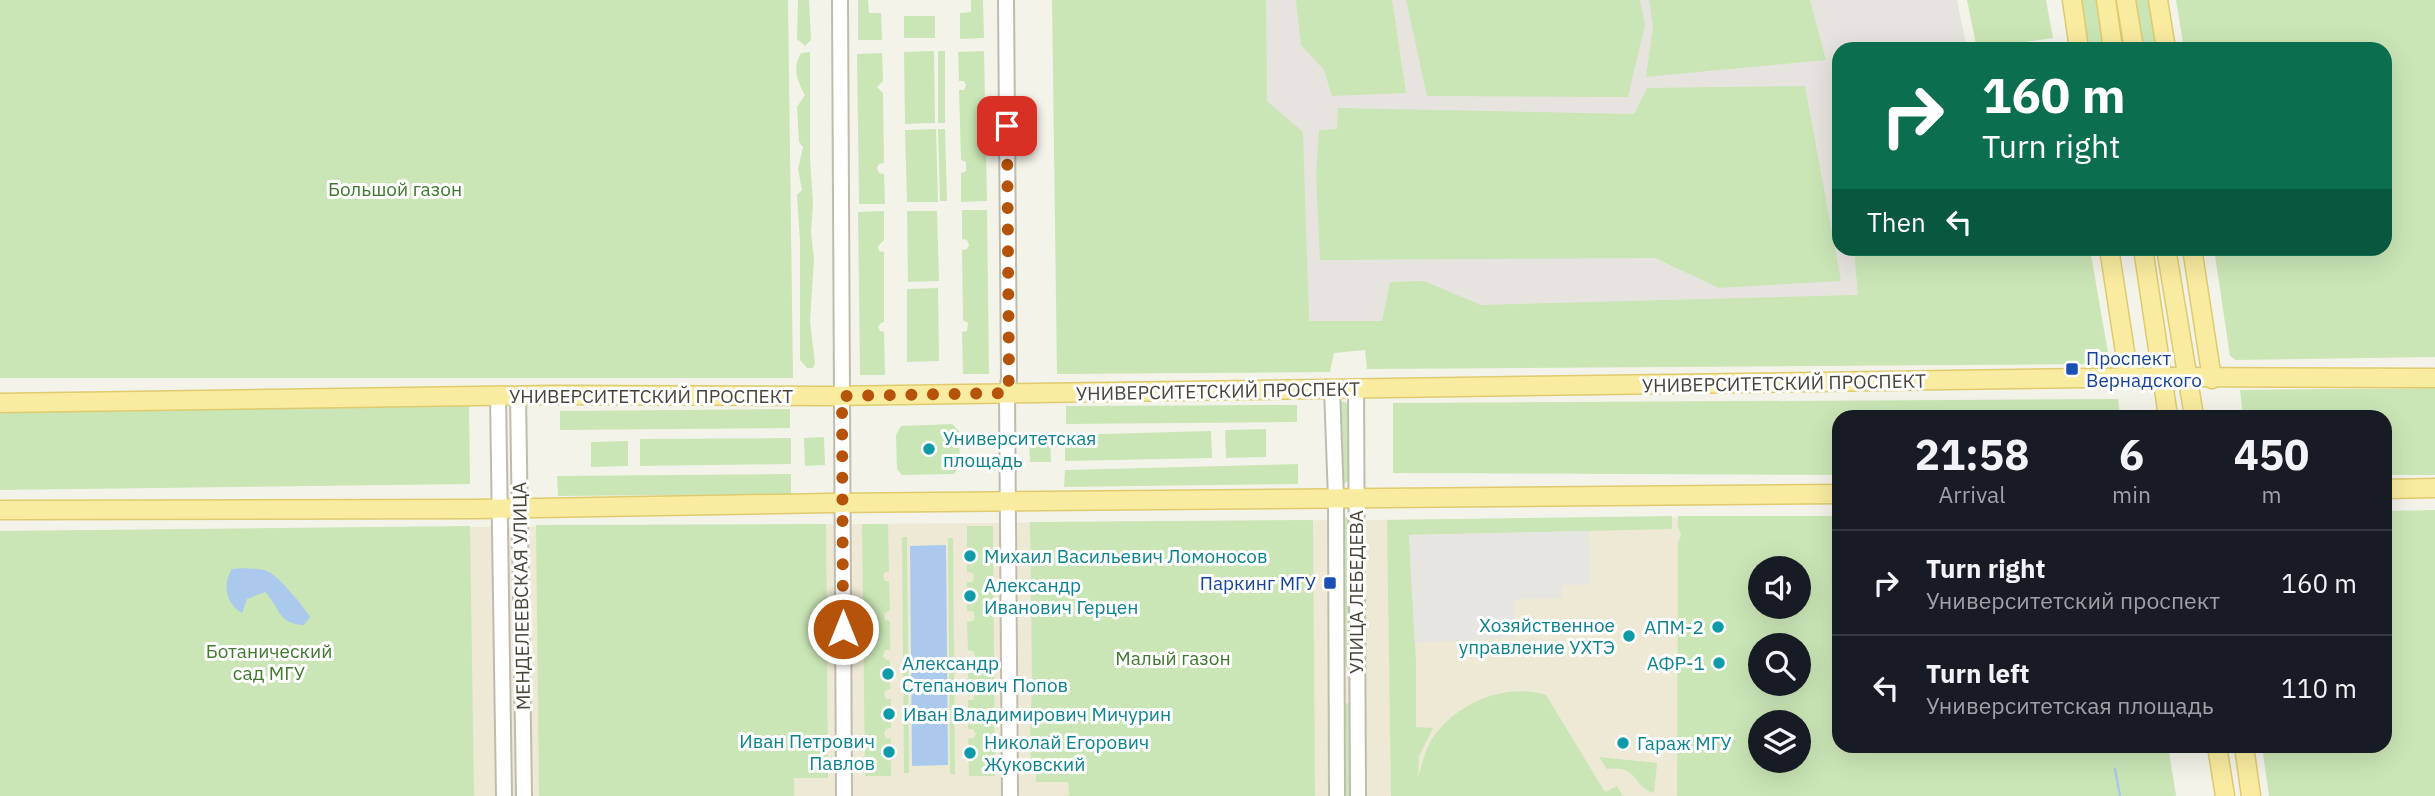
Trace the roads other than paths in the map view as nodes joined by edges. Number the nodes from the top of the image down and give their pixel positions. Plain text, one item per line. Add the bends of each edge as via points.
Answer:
1 (840, 0) edge
2 (1006, 0) edge
3 (2072, 0) edge
4 (2106, 0) edge
5 (2126, 0) edge
6 (2158, 0) edge
7 (2078, 42) edge
8 (2112, 42) edge
9 (2133, 42) edge
10 (2165, 42) edge
11 (2110, 256) edge
12 (2145, 256) edge
13 (2168, 256) edge
14 (2170, 256) edge
15 (2193, 256) edge
16 (2195, 280) junction
17 (2163, 377) junction
18 (2129, 378) junction
19 (2435, 378) edge
20 (2188, 379) junction
21 (2212, 379) junction
22 (1332, 389) junction
23 (1356, 389) junction
24 (1007, 393) junction
25 (498, 396) junction
26 (518, 396) junction
27 (842, 396) junction
28 (0, 403) edge
29 (2167, 410) edge
30 (2193, 410) edge
31 (2435, 488) edge
32 (2392, 489) edge
33 (1832, 494) edge
34 (1336, 499) junction
35 (1356, 499) junction
36 (1008, 502) junction
37 (842, 503) junction
38 (500, 508) junction
39 (519, 508) junction
40 (0, 510) edge
41 (1336, 678) junction
42 (1356, 679) junction
43 (522, 689) junction
44 (503, 690) junction
45 (2218, 753) edge
46 (2245, 753) edge
47 (504, 796) edge
48 (524, 796) edge
49 (844, 796) edge
50 (1010, 796) edge
51 (1337, 796) edge
52 (1358, 796) edge
53 (2225, 796) edge
54 (2251, 796) edge

1 - 27 street
2 - 24 street
3 - 7 main road
4 - 8 main road
5 - 9 main road
6 - 10 main road
11 - 18 main road
12 - 17 main road
13 - 20 main road
14 - 16 main road
15 - 16 main road
16 - 21 main road
17 - 18 main road, УНИВЕРСИТЕТСКИЙ ПРОСПЕКТ
17 - 20 main road, УНИВЕРСИТЕТСКИЙ ПРОСПЕКТ
17 - 29 main road
18 - 23 main road, УНИВЕРСИТЕТСКИЙ ПРОСПЕКТ
19 - 21 main road, УНИВЕРСИТЕТСКИЙ ПРОСПЕКТ
20 - 21 main road, УНИВЕРСИТЕТСКИЙ ПРОСПЕКТ
20 - 30 main road
22 - 23 main road, УНИВЕРСИТЕТСКИЙ ПРОСПЕКТ
22 - 24 main road, УНИВЕРСИТЕТСКИЙ ПРОСПЕКТ
22 - 34 street, УЛИЦА ЛЕБЕДЕВА
23 - 35 street, УЛИЦА ЛЕБЕДЕВА
24 - 27 main road, УНИВЕРСИТЕТСКИЙ ПРОСПЕКТ
24 - 36 street
25 - 26 main road, УНИВЕРСИТЕТСКИЙ ПРОСПЕКТ
25 - 28 main road, УНИВЕРСИТЕТСКИЙ ПРОСПЕКТ
25 - 38 street, МЕНДЕЛЕЕВСКАЯ УЛИЦА
26 - 27 main road, УНИВЕРСИТЕТСКИЙ ПРОСПЕКТ
26 - 39 street, МЕНДЕЛЕЕВСКАЯ УЛИЦА
27 - 37 street
31 - 32 main road
33 - 35 main road
34 - 35 main road
34 - 36 main road
34 - 41 street, УЛИЦА ЛЕБЕДЕВА
35 - 42 street, УЛИЦА ЛЕБЕДЕВА
36 - 37 main road
36 - 50 street
37 - 39 main road
37 - 49 street
38 - 39 main road
38 - 40 main road
38 - 44 street, МЕНДЕЛЕЕВСКАЯ УЛИЦА
39 - 43 street, МЕНДЕЛЕЕВСКАЯ УЛИЦА
41 - 42 street via 1346,685
41 - 51 street, УЛИЦА ЛЕБЕДЕВА
42 - 52 street, УЛИЦА ЛЕБЕДЕВА
43 - 44 street via 513,699
43 - 48 street, МЕНДЕЛЕЕВСКАЯ УЛИЦА
44 - 47 street, МЕНДЕЛЕЕВСКАЯ УЛИЦА
45 - 53 main road
46 - 54 main road

